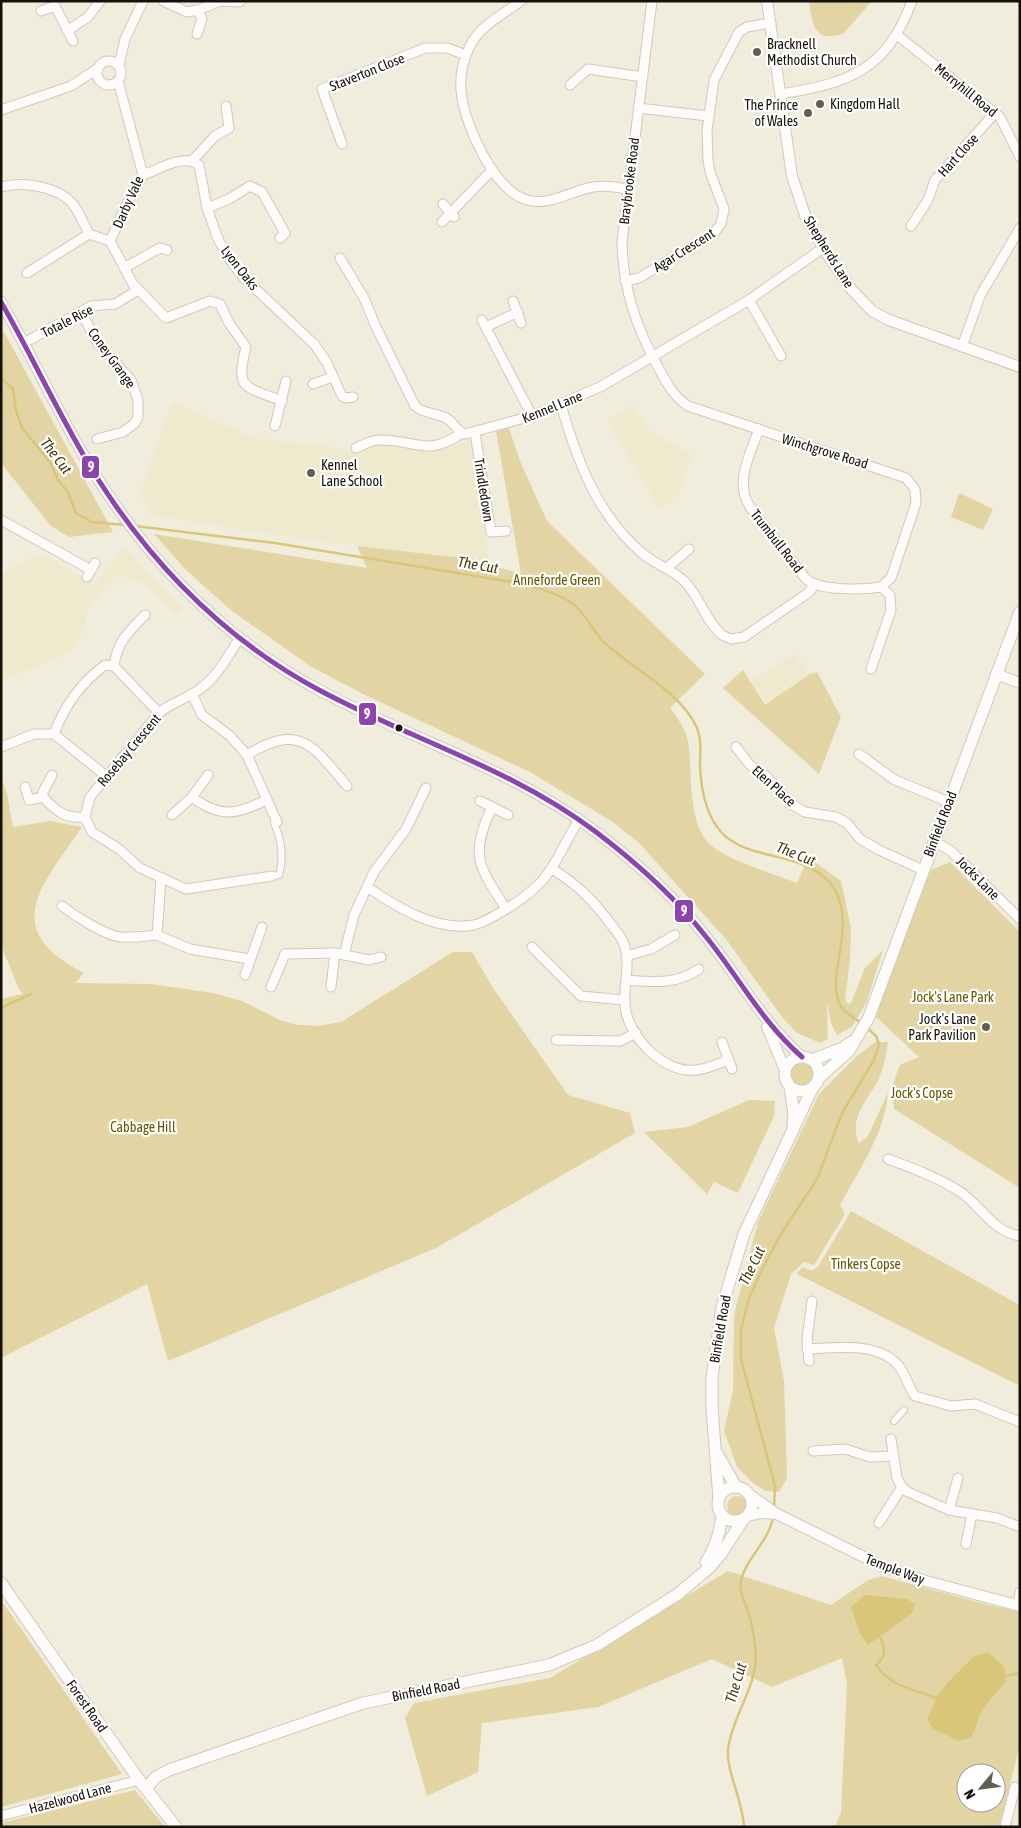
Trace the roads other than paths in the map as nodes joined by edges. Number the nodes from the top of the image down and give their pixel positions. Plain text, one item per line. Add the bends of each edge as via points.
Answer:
1 (100, 1) edge
2 (143, 1) edge
3 (163, 1) edge
4 (220, 1) edge
5 (521, 1) edge
6 (652, 1) edge
7 (767, 1) edge
8 (912, 1) edge
9 (240, 2) edge
10 (198, 10) junction
11 (41, 11) dead end
12 (771, 23) junction
13 (67, 31) junction
14 (197, 34) dead end
15 (897, 35) junction
16 (124, 39) junction
17 (73, 41) dead end
18 (466, 55) junction
19 (108, 60) junction
20 (119, 66) junction
21 (97, 69) junction
22 (643, 76) junction
23 (99, 81) junction
24 (114, 83) junction
25 (570, 84) dead end
26 (71, 86) junction
27 (781, 94) junction
28 (226, 106) dead end
29 (2, 107) edge
30 (638, 108) junction
31 (995, 113) junction
32 (708, 116) junction
33 (342, 144) dead end
34 (1020, 156) edge
35 (193, 160) junction
36 (492, 170) junction
37 (143, 175) junction
38 (1, 187) edge
39 (627, 189) junction
40 (443, 204) dead end
41 (207, 208) junction
42 (453, 215) junction
43 (442, 222) dead end
44 (911, 226) dead end
45 (1020, 228) edge
46 (89, 234) junction
47 (280, 238) dead end
48 (110, 242) junction
49 (823, 248) junction
50 (167, 250) dead end
51 (340, 258) dead end
52 (124, 268) junction
53 (27, 273) dead end
54 (625, 281) junction
55 (138, 290) junction
56 (748, 300) junction
57 (514, 301) dead end
58 (1, 302) edge
59 (81, 312) junction
60 (518, 312) junction
61 (521, 323) dead end
62 (24, 343) junction
63 (962, 346) junction
64 (652, 356) junction
65 (781, 356) dead end
66 (1020, 367) edge
67 (333, 377) junction
68 (286, 380) dead end
69 (313, 384) dead end
70 (353, 397) dead end
71 (282, 400) junction
72 (561, 405) junction
73 (532, 416) junction
74 (276, 426) dead end
75 (760, 430) junction
76 (462, 433) junction
77 (474, 433) junction
78 (97, 439) dead end
79 (356, 448) dead end
80 (1, 520) edge
81 (506, 531) dead end
82 (689, 549) dead end
83 (668, 568) junction
84 (91, 570) dead end
85 (814, 586) junction
86 (881, 587) junction
87 (1020, 612) edge
88 (145, 615) dead end
89 (239, 639) junction
90 (114, 666) junction
91 (871, 669) dead end
92 (996, 674) junction
93 (1020, 683) edge
94 (192, 694) junction
95 (159, 713) junction
96 (54, 734) junction
97 (1, 747) edge
98 (736, 747) dead end
99 (859, 754) dead end
100 (247, 755) junction
101 (52, 775) dead end
102 (208, 775) dead end
103 (106, 776) junction
104 (347, 786) dead end
105 (25, 787) dead end
106 (426, 788) dead end
107 (192, 796) junction
108 (43, 797) junction
109 (266, 800) junction
110 (480, 801) dead end
111 (948, 802) junction
112 (492, 807) junction
113 (508, 815) dead end
114 (172, 816) dead end
115 (85, 817) junction
116 (579, 820) junction
117 (277, 822) joint
118 (934, 842) junction
119 (552, 869) junction
120 (923, 870) junction
121 (272, 876) joint
122 (161, 879) junction
123 (367, 887) junction
124 (62, 906) dead end
125 (506, 909) junction
126 (1020, 919) edge
127 (262, 926) dead end
128 (157, 935) junction
129 (675, 935) dead end
130 (532, 948) dead end
131 (339, 954) junction
132 (626, 956) junction
133 (381, 957) dead end
134 (249, 959) junction
135 (699, 969) dead end
136 (245, 975) dead end
137 (626, 980) junction
138 (271, 987) dead end
139 (331, 987) dead end
140 (625, 1000) junction
141 (756, 1006) junction
142 (636, 1034) junction
143 (859, 1036) junction
144 (556, 1040) dead end
145 (722, 1042) dead end
146 (807, 1059) junction
147 (728, 1060) junction
148 (732, 1069) dead end
149 (785, 1070) junction
150 (816, 1083) junction
151 (790, 1087) junction
152 (792, 1132) junction
153 (888, 1158) dead end
154 (1020, 1236) edge
155 (812, 1301) dead end
156 (807, 1349) junction
157 (809, 1361) dead end
158 (904, 1410) dead end
159 (894, 1421) dead end
160 (1020, 1422) edge
161 (891, 1439) dead end
162 (715, 1449) junction
163 (814, 1451) dead end
164 (892, 1456) junction
165 (958, 1478) dead end
166 (736, 1487) junction
167 (902, 1487) junction
168 (750, 1495) junction
169 (719, 1499) junction
170 (766, 1510) junction
171 (949, 1510) junction
172 (972, 1514) junction
173 (722, 1515) junction
174 (745, 1518) junction
175 (879, 1523) dead end
176 (1020, 1527) edge
177 (966, 1544) dead end
178 (698, 1577) junction
179 (1, 1583) edge
180 (1020, 1592) edge
181 (1019, 1605) edge
182 (142, 1784) junction
183 (1015, 1787) dead end
184 (1, 1816) edge
185 (176, 1827) edge
186 (1005, 1827) edge

1 - 13 street via 88,17
2 - 16 street
3 - 10 street via 187,12
4 - 9 street
4 - 10 street
5 - 18 street via 477,35
6 - 22 street, Braybrooke Road
7 - 12 street, Shepherds Lane
8 - 15 street
10 - 14 street via 202,19
11 - 13 street via 55,6
12 - 27 street, Shepherds Lane
12 - 32 street, Agar Crescent via 747,27 736,36 714,80
13 - 17 street
15 - 27 street via 878,57 852,76 832,85
15 - 31 street, Merryhill Road
16 - 19 street
16 - 20 street
18 - 33 street, Staverton Close via 447,48 425,48 322,89
18 - 36 street via 461,81 464,106
19 - 20 street
19 - 21 street
20 - 24 street via 121,72
21 - 23 street
21 - 26 street
22 - 25 street via 588,69
22 - 30 street, Braybrooke Road
23 - 24 street
23 - 26 street
24 - 37 street, Darby Vale
26 - 29 street
27 - 49 street, Shepherds Lane via 794,185 805,215
28 - 35 street via 229,128 214,136
30 - 32 street
30 - 39 street, Braybrooke Road
31 - 34 street, Merryhill Road via 1004,122
31 - 44 street, Hart Close via 935,180 928,200
32 - 54 street, Agar Crescent via 709,168 723,204 721,224 714,233 638,278
35 - 37 street via 184,159
35 - 41 street, Lyon Oaks via 202,173
36 - 39 street via 511,192 532,201 548,202 593,187
36 - 42 street
37 - 48 street, Darby Vale
38 - 46 street via 23,185 58,193 70,202
39 - 54 street, Braybrooke Road via 622,242
40 - 42 street
41 - 47 street via 250,186 262,192 285,232
41 - 67 street, Lyon Oaks via 230,260 244,278 314,345
42 - 43 street
45 - 63 street via 980,296
46 - 48 street
46 - 53 street
48 - 52 street, Darby Vale
49 - 56 street, Kennel Lane
49 - 63 street, Shepherds Lane via 851,289 872,311 900,325
50 - 52 street via 160,248
51 - 76 street via 364,298 415,406 421,411 447,418
52 - 55 street, Darby Vale
54 - 64 street, Braybrooke Road via 637,324
55 - 59 street, Totale Rise via 115,304 91,306
55 - 71 street, Darby Vale via 166,318 210,301 220,304 246,347 240,370 247,387
56 - 64 street, Kennel Lane
56 - 65 street
57 - 60 street
58 - 62 street
59 - 62 street, Totale Rise
59 - 78 street, Coney Grange via 97,342 131,380 138,400 135,423 123,432
60 - 61 street
60 - 73 street via 484,323
62 - 89 street via 82,451 132,529 203,608
63 - 66 street, Shepherds Lane
64 - 72 street, Kennel Lane via 600,387
64 - 75 street, Winchgrove Road via 670,388 683,402 694,409
67 - 69 street
67 - 70 street, Lyon Oaks via 342,396
68 - 71 street
71 - 74 street
72 - 73 street, Kennel Lane
72 - 83 street via 579,462 604,510 642,553
73 - 77 street, Kennel Lane
75 - 85 street, Trumbull Road via 744,476 743,496
75 - 86 street, Winchgrove Road via 890,470 906,478 916,489 916,503 890,578
76 - 77 street, Kennel Lane
76 - 79 street via 431,447 376,440
77 - 81 street, Trindledown via 491,532
80 - 84 street
82 - 83 street
83 - 85 street via 687,584 718,632 731,639 744,637
85 - 86 street, Trumbull Road
86 - 91 street via 890,595 891,610
87 - 92 main road, Binfield Road
88 - 90 street via 123,638 116,651
89 - 94 street, Rosebay Crescent via 213,676
89 - 116 street via 268,661 319,690 489,767
90 - 95 street
90 - 96 street via 105,665 92,675 63,712
92 - 93 street
92 - 111 main road, Binfield Road
94 - 95 street, Rosebay Crescent
94 - 100 street via 202,715 230,736
95 - 103 street, Rosebay Crescent
96 - 97 street via 34,734
96 - 103 street
98 - 120 street, Elen Place via 791,804 805,812 836,817 847,823 860,839
99 - 111 street via 895,780
100 - 104 street via 275,740 302,742 320,753
100 - 109 street
101 - 108 street
102 - 107 street
103 - 115 street, Rosebay Crescent via 90,797
105 - 108 street via 29,800
106 - 123 street via 406,829 382,859
107 - 109 street via 202,805 229,814
107 - 114 street
108 - 115 street via 61,815
109 - 117 street
110 - 112 street
111 - 118 main road, Binfield Road
112 - 113 street
112 - 125 street via 480,832 479,854 483,872
115 - 122 street via 92,832 119,849 140,868
116 - 119 street
116 - 141 street via 640,867 674,900 708,938
117 - 121 street via 274,823 281,848 280,872
118 - 120 main road, Binfield Road
118 - 126 street, Jocks Lane via 949,849
119 - 125 street via 534,889
119 - 132 street via 576,884 592,900 623,943
120 - 143 main road, Binfield Road
121 - 122 street via 186,889
122 - 128 street
123 - 125 street via 403,910 450,925 474,924
123 - 131 street
124 - 128 street via 111,935 124,938
127 - 134 street
128 - 134 street via 190,949
129 - 132 street via 651,949
130 - 140 street via 581,996
131 - 133 street via 369,960
131 - 138 street via 284,953
131 - 139 street
132 - 137 street
134 - 136 street
135 - 137 street via 688,977 668,983
137 - 140 street
140 - 142 street via 628,1020
141 - 146 street via 775,1032
141 - 149 street
142 - 144 street via 614,1041
142 - 147 street via 656,1056 678,1069 695,1070
143 - 146 main road via 843,1048
143 - 150 main road, Binfield Road via 849,1051
145 - 147 street
146 - 149 main road via 792,1061
146 - 150 main road via 818,1068
147 - 148 street
149 - 151 main road
150 - 151 main road via 804,1092
150 - 152 main road, Binfield Road
151 - 152 main road, Binfield Road via 794,1114
152 - 162 main road, Binfield Road via 744,1234 722,1307 712,1376
153 - 154 street via 926,1172 961,1192 989,1221
155 - 156 street
156 - 157 street
156 - 160 street via 864,1348 882,1354 898,1365 915,1396 951,1406 975,1404
158 - 159 street
161 - 164 street
162 - 166 main road, Binfield Road
162 - 169 main road, Binfield Road
163 - 164 street via 845,1449 870,1456
164 - 167 street
165 - 171 street
166 - 168 main road
166 - 169 main road via 726,1489
167 - 171 street
167 - 175 street
168 - 170 street, Temple Way
168 - 174 main road via 752,1509
169 - 173 main road
170 - 174 street
170 - 181 street, Temple Way via 898,1572
171 - 172 street
172 - 176 street via 997,1518
172 - 177 street
173 - 174 main road via 731,1521
173 - 178 main road, Binfield Road via 714,1549
174 - 178 main road, Binfield Road via 721,1554
178 - 182 main road, Binfield Road via 678,1594 597,1645 549,1664 362,1703 169,1770
179 - 182 main road, Forest Road
180 - 181 street
182 - 184 street, Hazelwood Lane
182 - 185 main road, Forest Road
183 - 186 street

